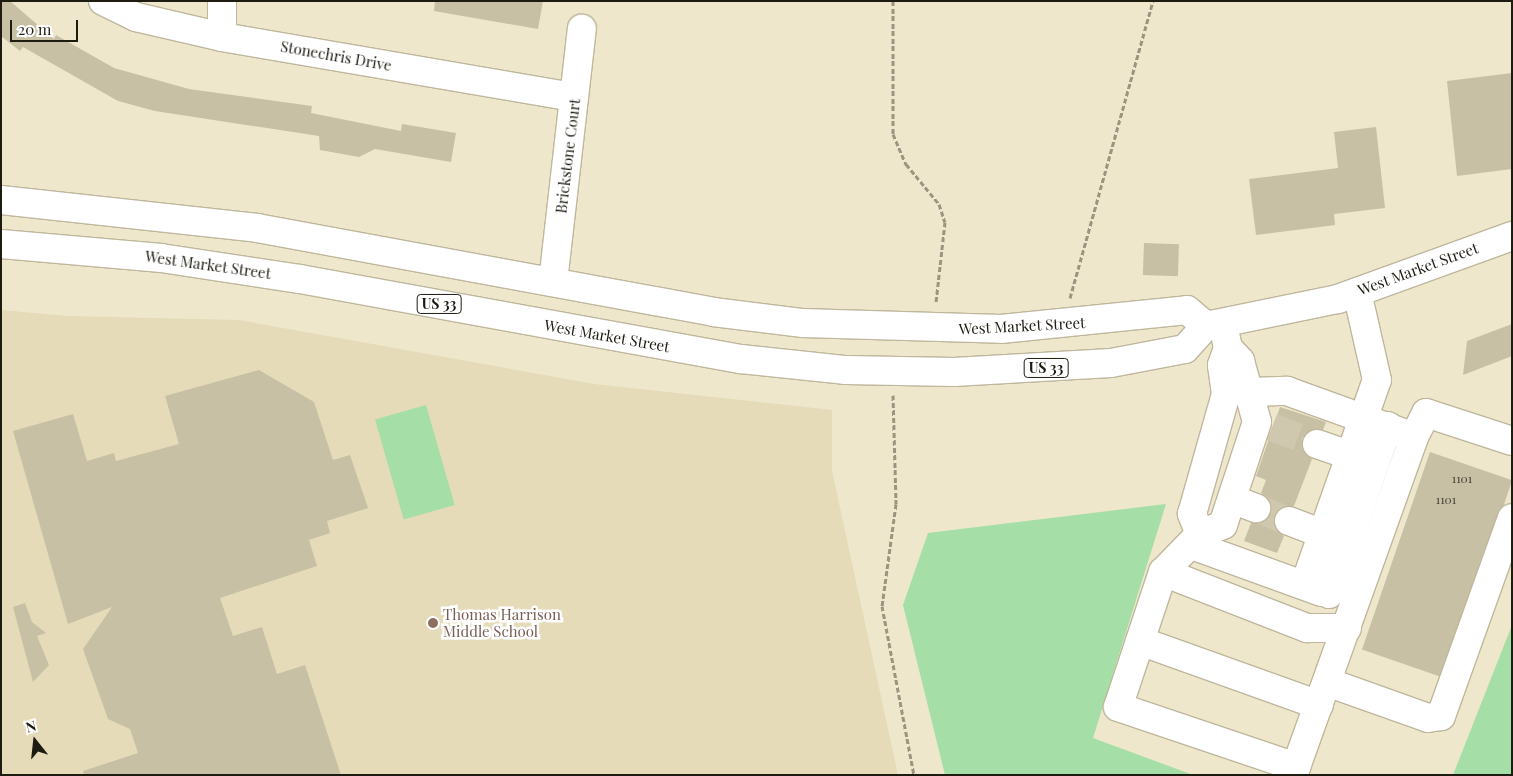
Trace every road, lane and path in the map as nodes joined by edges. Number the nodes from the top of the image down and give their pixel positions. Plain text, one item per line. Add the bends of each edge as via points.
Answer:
1 (103, 1) edge
2 (222, 1) edge
3 (894, 1) edge
4 (1153, 1) edge
5 (582, 29) dead end
6 (222, 37) junction
7 (574, 97) junction
8 (1, 200) edge
9 (1512, 236) edge
10 (1, 244) edge
11 (553, 282) junction
12 (1357, 292) junction
13 (1058, 326) junction
14 (931, 330) junction
15 (1219, 332) junction
16 (892, 372) junction
17 (1251, 392) junction
18 (1376, 422) junction
19 (1414, 437) junction
20 (1512, 441) edge
21 (1318, 444) tunnel mouth
22 (1350, 456) junction
23 (1512, 518) edge
24 (1289, 521) tunnel mouth
25 (1323, 534) junction
26 (1196, 539) junction
27 (1163, 572) junction
28 (1317, 589) junction
29 (1351, 617) junction
30 (1140, 641) junction
31 (1323, 693) junction
32 (914, 775) edge

1 - 6 main road, Stonechris Drive via 136,17
2 - 6 main road
3 - 14 path via 893,134 906,164 939,204 946,230
4 - 13 path via 1106,183 1078,277
5 - 7 main road, Brickstone Court
6 - 7 main road, Stonechris Drive
7 - 11 main road, Brickstone Court
8 - 11 main road, West Market Street via 152,213 257,228
9 - 12 main road, West Market Street
10 - 16 main road, West Market Street / US 33 via 152,257 300,278 741,360
11 - 14 main road, West Market Street via 767,320
12 - 15 main road, West Market Street
12 - 18 main road via 1377,380
13 - 14 main road, West Market Street
13 - 15 main road, West Market Street via 1187,310
15 - 16 main road, West Market Street / US 33 via 1185,349 1133,360 1030,369
15 - 17 main road via 1240,360
15 - 26 main road via 1226,394 1192,514
16 - 32 path via 896,504 882,606
17 - 18 main road via 1287,391
17 - 26 main road via 1264,425 1244,504 1223,525
18 - 19 main road
18 - 22 main road
18 - 28 main road
19 - 20 main road via 1426,413
19 - 29 main road
21 - 22 main road
22 - 25 main road
23 - 31 main road via 1441,716 1428,718
24 - 25 main road
25 - 28 main road
26 - 27 main road
26 - 28 main road
27 - 29 main road via 1307,628
27 - 30 main road
28 - 29 main road
29 - 31 main road
30 - 31 main road
30 - 31 main road via 1118,707 1296,767

